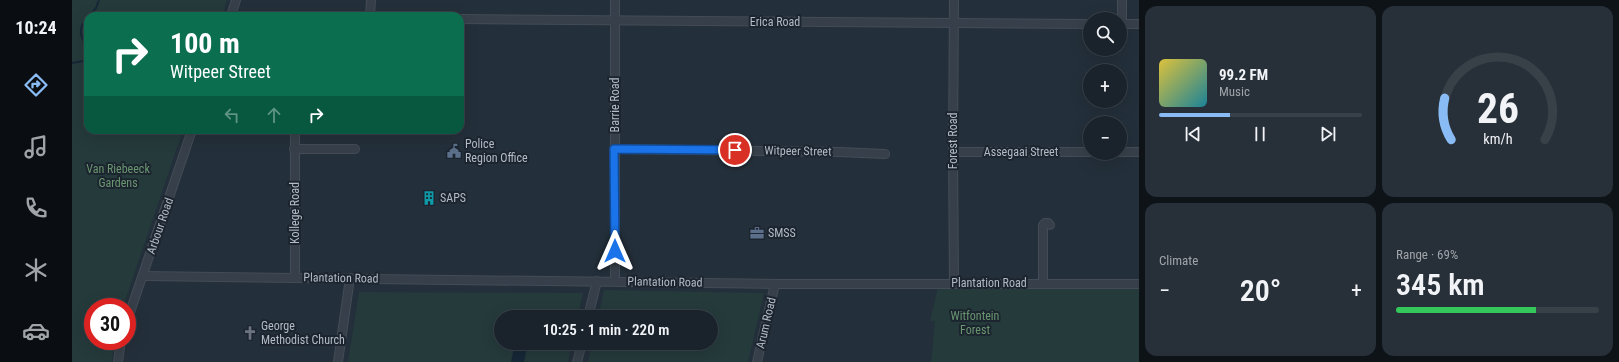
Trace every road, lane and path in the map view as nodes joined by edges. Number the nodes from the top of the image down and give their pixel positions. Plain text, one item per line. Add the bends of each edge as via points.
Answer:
1 (236, 0) edge
2 (370, 0) edge
3 (615, 0) edge
4 (954, 0) edge
5 (1122, 0) edge
6 (232, 12) edge
7 (370, 12) edge
8 (1122, 12) edge
9 (464, 19) edge
10 (615, 20) junction
11 (954, 23) junction
12 (1083, 24) edge
13 (1127, 24) edge
14 (1139, 24) edge
15 (191, 134) edge
16 (294, 134) edge
17 (294, 149) junction
18 (355, 149) dead end
19 (614, 149) junction
20 (952, 152) junction
21 (1083, 152) edge
22 (1127, 152) edge
23 (1139, 152) edge
24 (885, 154) dead end
25 (1050, 225) dead end
26 (143, 276) junction
27 (295, 277) junction
28 (350, 278) junction
29 (597, 281) junction
30 (616, 281) junction
31 (954, 283) junction
32 (1043, 283) junction
33 (775, 284) junction
34 (1139, 284) edge
35 (135, 298) edge
36 (590, 310) edge
37 (120, 350) edge
38 (580, 350) edge
39 (118, 362) edge
40 (338, 362) edge
41 (577, 362) edge
42 (757, 362) edge

1 - 6 street
2 - 7 street
3 - 10 street, Barrie Road
4 - 11 street, Forest Road
5 - 8 street
9 - 10 street, Erica Road
10 - 11 street, Erica Road
10 - 19 street, Barrie Road
11 - 12 street, Erica Road
11 - 20 street, Forest Road
13 - 14 street
15 - 26 street, Arbour Road
16 - 17 street, Kollege Road
17 - 18 street
17 - 27 street, Kollege Road
19 - 24 street, Witpeer Street
19 - 30 street, Barrie Road
20 - 21 street, Assegaai Street
20 - 31 street, Forest Road
22 - 23 street
25 - 32 street via 1045,223 1043,226
26 - 27 street, Plantation Road
26 - 35 street, Arbour Road
27 - 28 street, Plantation Road
28 - 29 street, Plantation Road
28 - 40 street
29 - 30 street, Plantation Road
29 - 36 street
30 - 33 street, Plantation Road
31 - 32 street, Plantation Road
31 - 33 street, Plantation Road
32 - 34 street, Plantation Road
33 - 42 street, Arum Road
37 - 39 street
38 - 41 street

